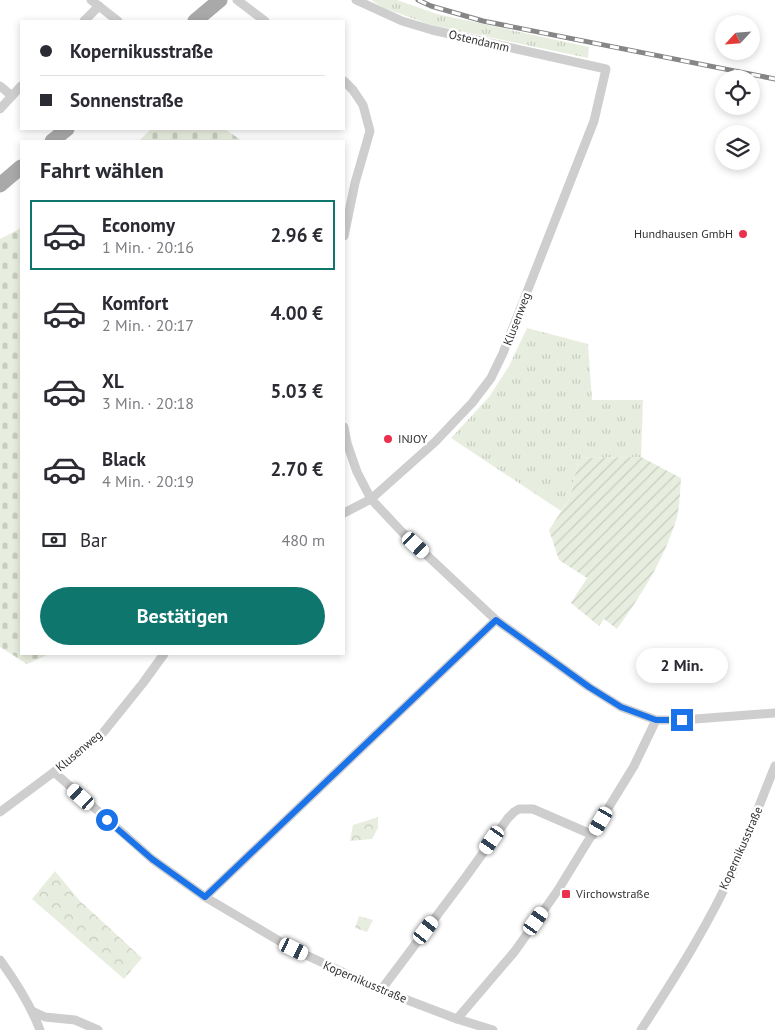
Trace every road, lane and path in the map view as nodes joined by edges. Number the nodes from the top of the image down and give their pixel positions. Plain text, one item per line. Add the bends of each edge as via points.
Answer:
1 (91, 0) edge
2 (220, 0) edge
3 (237, 0) edge
4 (356, 0) edge
5 (99, 6) junction
6 (85, 20) edge
7 (117, 20) edge
8 (196, 20) edge
9 (264, 20) edge
10 (606, 69) joint
11 (345, 82) edge
12 (0, 86) edge
13 (20, 87) edge
14 (12, 96) junction
15 (0, 109) edge
16 (66, 130) edge
17 (53, 140) edge
18 (20, 168) edge
19 (0, 185) edge
20 (345, 231) edge
21 (345, 432) edge
22 (371, 499) junction
23 (345, 512) edge
24 (496, 620) junction
25 (163, 655) edge
26 (775, 713) edge
27 (656, 720) junction
28 (775, 766) edge
29 (54, 772) junction
30 (0, 812) edge
31 (593, 835) junction
32 (205, 897) junction
33 (0, 960) edge
34 (381, 990) junction
35 (32, 1011) junction
36 (457, 1019) junction
37 (40, 1030) edge
38 (98, 1030) edge
39 (493, 1030) edge
40 (641, 1030) edge

1 - 5 street
2 - 8 main road
3 - 9 street
4 - 10 street, Ostendamm via 402,21 432,30
5 - 6 street
5 - 7 street
10 - 22 street, Klusenweg via 594,121 504,353 472,403 435,442
11 - 20 street via 362,105 370,131
12 - 14 street
13 - 14 street
14 - 15 street
16 - 17 main road
18 - 19 main road
21 - 22 street via 357,472
22 - 23 street, Klusenweg
22 - 24 street
24 - 27 street via 589,687 621,707
24 - 32 street
25 - 29 street, Klusenweg via 102,734
26 - 27 street
27 - 31 street via 634,766
28 - 40 street, Kopernikusstraße via 736,864 708,920
29 - 30 street, Klusenweg
29 - 32 street, Kopernikusstraße via 152,859
31 - 34 street via 532,809 514,812
31 - 36 street via 515,951
32 - 34 street, Kopernikusstraße via 294,949
33 - 35 street
34 - 36 street, Kopernikusstraße
35 - 37 street
35 - 38 street via 45,1017 75,1020
36 - 39 street, Kopernikusstraße

